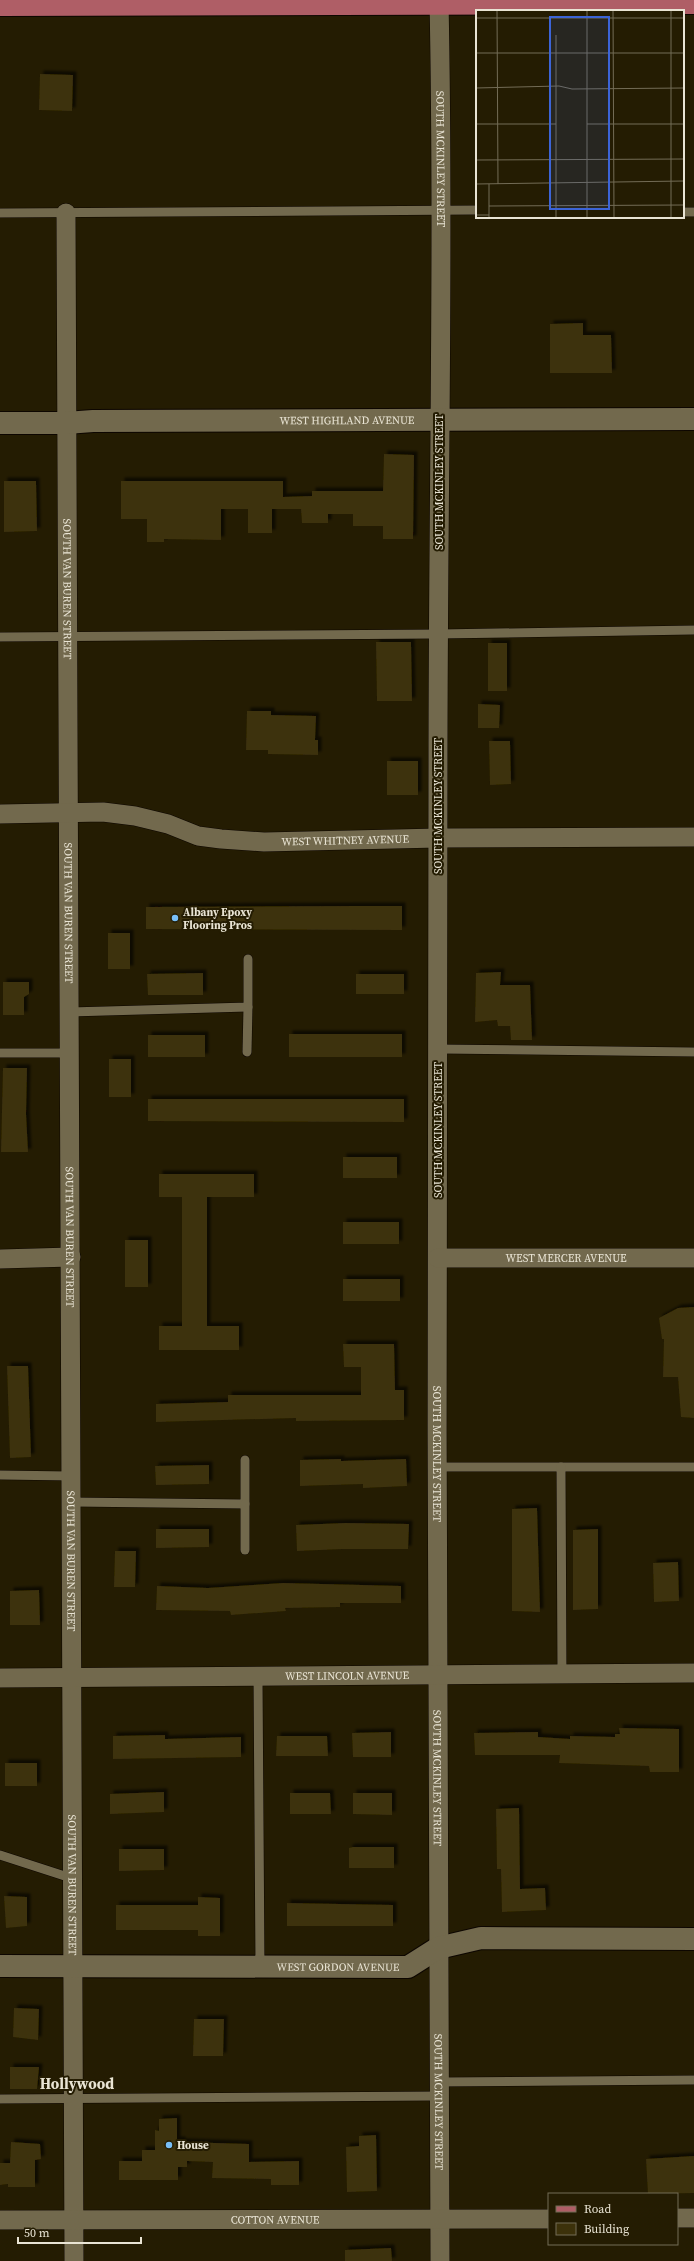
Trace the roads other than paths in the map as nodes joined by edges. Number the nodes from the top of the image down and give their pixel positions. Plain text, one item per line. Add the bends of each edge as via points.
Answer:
1 (68, 2) edge
2 (355, 2) edge
3 (407, 2) edge
4 (439, 2) edge
5 (596, 2) edge
6 (687, 2) edge
7 (0, 5) edge
8 (443, 210) junction
9 (476, 210) edge
10 (0, 213) edge
11 (66, 213) junction
12 (694, 419) edge
13 (439, 420) junction
14 (0, 423) edge
15 (66, 423) junction
16 (694, 630) edge
17 (438, 634) junction
18 (0, 637) edge
19 (67, 637) junction
20 (70, 813) junction
21 (0, 814) edge
22 (694, 837) edge
23 (438, 838) junction
24 (248, 959) dead end
25 (248, 1007) junction
26 (70, 1012) junction
27 (438, 1049) junction
28 (247, 1052) dead end
29 (694, 1052) edge
30 (0, 1053) edge
31 (70, 1053) junction
32 (71, 1257) junction
33 (438, 1258) junction
34 (694, 1258) edge
35 (0, 1259) edge
36 (245, 1460) dead end
37 (437, 1467) junction
38 (561, 1467) junction
39 (694, 1467) edge
40 (0, 1475) edge
41 (71, 1476) junction
42 (71, 1502) junction
43 (245, 1504) junction
44 (245, 1550) dead end
45 (694, 1673) edge
46 (437, 1676) junction
47 (562, 1676) junction
48 (72, 1677) junction
49 (258, 1677) junction
50 (0, 1678) edge
51 (0, 1855) edge
52 (74, 1879) junction
53 (694, 1939) edge
54 (438, 1948) junction
55 (74, 1965) junction
56 (0, 1966) edge
57 (260, 1968) junction
58 (694, 2080) edge
59 (439, 2089) junction
60 (74, 2098) junction
61 (0, 2099) edge
62 (678, 2218) edge
63 (694, 2218) edge
64 (548, 2219) edge
65 (0, 2220) edge
66 (74, 2220) junction
67 (440, 2220) junction
68 (74, 2261) edge
69 (440, 2261) edge

1 - 2 main road
1 - 7 main road
2 - 3 main road
3 - 4 main road
4 - 5 main road
4 - 8 street, SOUTH MCKINLEY STREET
5 - 6 main road
8 - 9 lane
8 - 11 lane
8 - 13 street, SOUTH MCKINLEY STREET
10 - 11 lane
11 - 15 street, SOUTH VAN BUREN STREET
12 - 13 street, WEST HIGHLAND AVENUE
13 - 15 street, WEST HIGHLAND AVENUE
13 - 17 street, SOUTH MCKINLEY STREET
14 - 15 street, WEST HIGHLAND AVENUE
15 - 19 street, SOUTH VAN BUREN STREET
16 - 17 lane
17 - 19 lane
17 - 23 street, SOUTH MCKINLEY STREET
18 - 19 lane
19 - 20 street, SOUTH VAN BUREN STREET
20 - 21 street, WEST WHITNEY AVENUE
20 - 23 street, WEST WHITNEY AVENUE via 103,812 135,816 168,824 198,836 264,842
20 - 26 street, SOUTH VAN BUREN STREET
22 - 23 street, WEST WHITNEY AVENUE
23 - 27 street, SOUTH MCKINLEY STREET
24 - 25 lane
25 - 26 lane
25 - 28 lane
26 - 31 street, SOUTH VAN BUREN STREET
27 - 29 lane
27 - 33 street, SOUTH MCKINLEY STREET
30 - 31 lane
31 - 32 street, SOUTH VAN BUREN STREET
32 - 35 street
32 - 41 street, SOUTH VAN BUREN STREET
33 - 34 street, WEST MERCER AVENUE
33 - 37 street, SOUTH MCKINLEY STREET
36 - 43 lane
37 - 38 lane
37 - 46 street, SOUTH MCKINLEY STREET
38 - 39 lane
38 - 47 lane
40 - 41 lane
41 - 42 street, SOUTH VAN BUREN STREET
42 - 43 lane
42 - 48 street, SOUTH VAN BUREN STREET
43 - 44 lane
45 - 47 street, WEST LINCOLN AVENUE
46 - 47 street, WEST LINCOLN AVENUE
46 - 49 street, WEST LINCOLN AVENUE
46 - 54 street, SOUTH MCKINLEY STREET
48 - 49 street, WEST LINCOLN AVENUE
48 - 50 street, WEST LINCOLN AVENUE
48 - 52 street, SOUTH VAN BUREN STREET
49 - 57 lane
51 - 52 lane
52 - 55 street, SOUTH VAN BUREN STREET
53 - 54 street, WEST GORDON AVENUE via 481,1938
54 - 57 street, WEST GORDON AVENUE via 408,1966
54 - 59 street, SOUTH MCKINLEY STREET
55 - 56 street, WEST GORDON AVENUE
55 - 57 street, WEST GORDON AVENUE
55 - 60 street, SOUTH VAN BUREN STREET
58 - 59 lane
59 - 60 lane
59 - 67 street, SOUTH MCKINLEY STREET
60 - 61 lane
60 - 66 street, SOUTH VAN BUREN STREET
62 - 63 street
64 - 67 street, COTTON AVENUE
65 - 66 street, COTTON AVENUE
66 - 67 street, COTTON AVENUE
66 - 68 street, SOUTH VAN BUREN STREET
67 - 69 street, SOUTH MCKINLEY STREET

